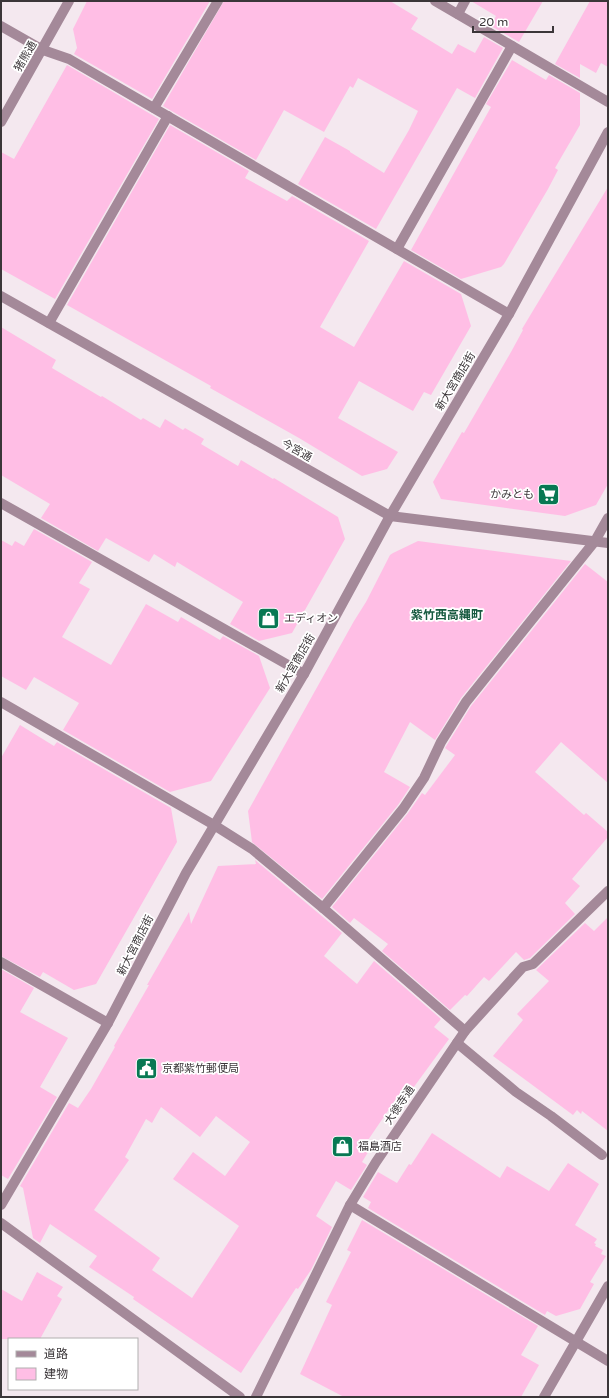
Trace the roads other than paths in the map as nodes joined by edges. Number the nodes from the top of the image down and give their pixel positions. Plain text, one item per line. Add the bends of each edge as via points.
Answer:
1 (70, 1) edge
2 (218, 1) edge
3 (435, 1) edge
4 (465, 1) edge
5 (458, 14) junction
6 (1, 26) edge
7 (512, 46) junction
8 (42, 50) junction
9 (608, 102) edge
10 (154, 108) junction
11 (168, 116) junction
12 (1, 122) edge
13 (608, 132) edge
14 (397, 249) junction
15 (1, 296) edge
16 (509, 314) junction
17 (49, 324) junction
18 (1, 503) edge
19 (390, 516) junction
20 (608, 518) edge
21 (595, 541) junction
22 (608, 543) edge
23 (304, 674) junction
24 (1, 702) edge
25 (214, 825) junction
26 (608, 890) edge
27 (323, 908) junction
28 (1, 962) edge
29 (108, 1022) junction
30 (465, 1031) junction
31 (457, 1043) junction
32 (602, 1154) dead end
33 (1, 1205) edge
34 (350, 1205) junction
35 (1, 1223) edge
36 (608, 1286) edge
37 (575, 1342) junction
38 (608, 1361) edge
39 (240, 1397) edge
40 (256, 1397) edge
41 (544, 1397) edge

1 - 8 street, 猪熊通
2 - 10 street
3 - 5 street
4 - 5 street
5 - 7 street
6 - 8 street
7 - 9 street
7 - 14 street
8 - 10 street via 69,59
8 - 12 street, 猪熊通
10 - 11 street
11 - 14 street
11 - 17 street
13 - 16 street, 新大宮商店街
14 - 16 street
15 - 17 street, 今宮通
16 - 19 street, 新大宮商店街
17 - 19 street, 今宮通
18 - 23 street
19 - 21 street, 今宮通
19 - 23 street, 新大宮商店街
20 - 21 street
21 - 22 street, 今宮通
21 - 27 street via 466,702 404,809
23 - 25 street, 新大宮商店街
24 - 25 street
25 - 27 street via 252,849
25 - 29 street, 新大宮商店街
26 - 30 street, 大徳寺通 via 533,964 523,967
27 - 30 street
28 - 29 street
29 - 33 street, 新大宮商店街
30 - 31 street, 大徳寺通
31 - 32 street via 516,1092
31 - 34 street, 大徳寺通 via 402,1122
34 - 37 street
34 - 40 street, 大徳寺通
35 - 39 street
36 - 37 street
37 - 38 street
37 - 41 street

